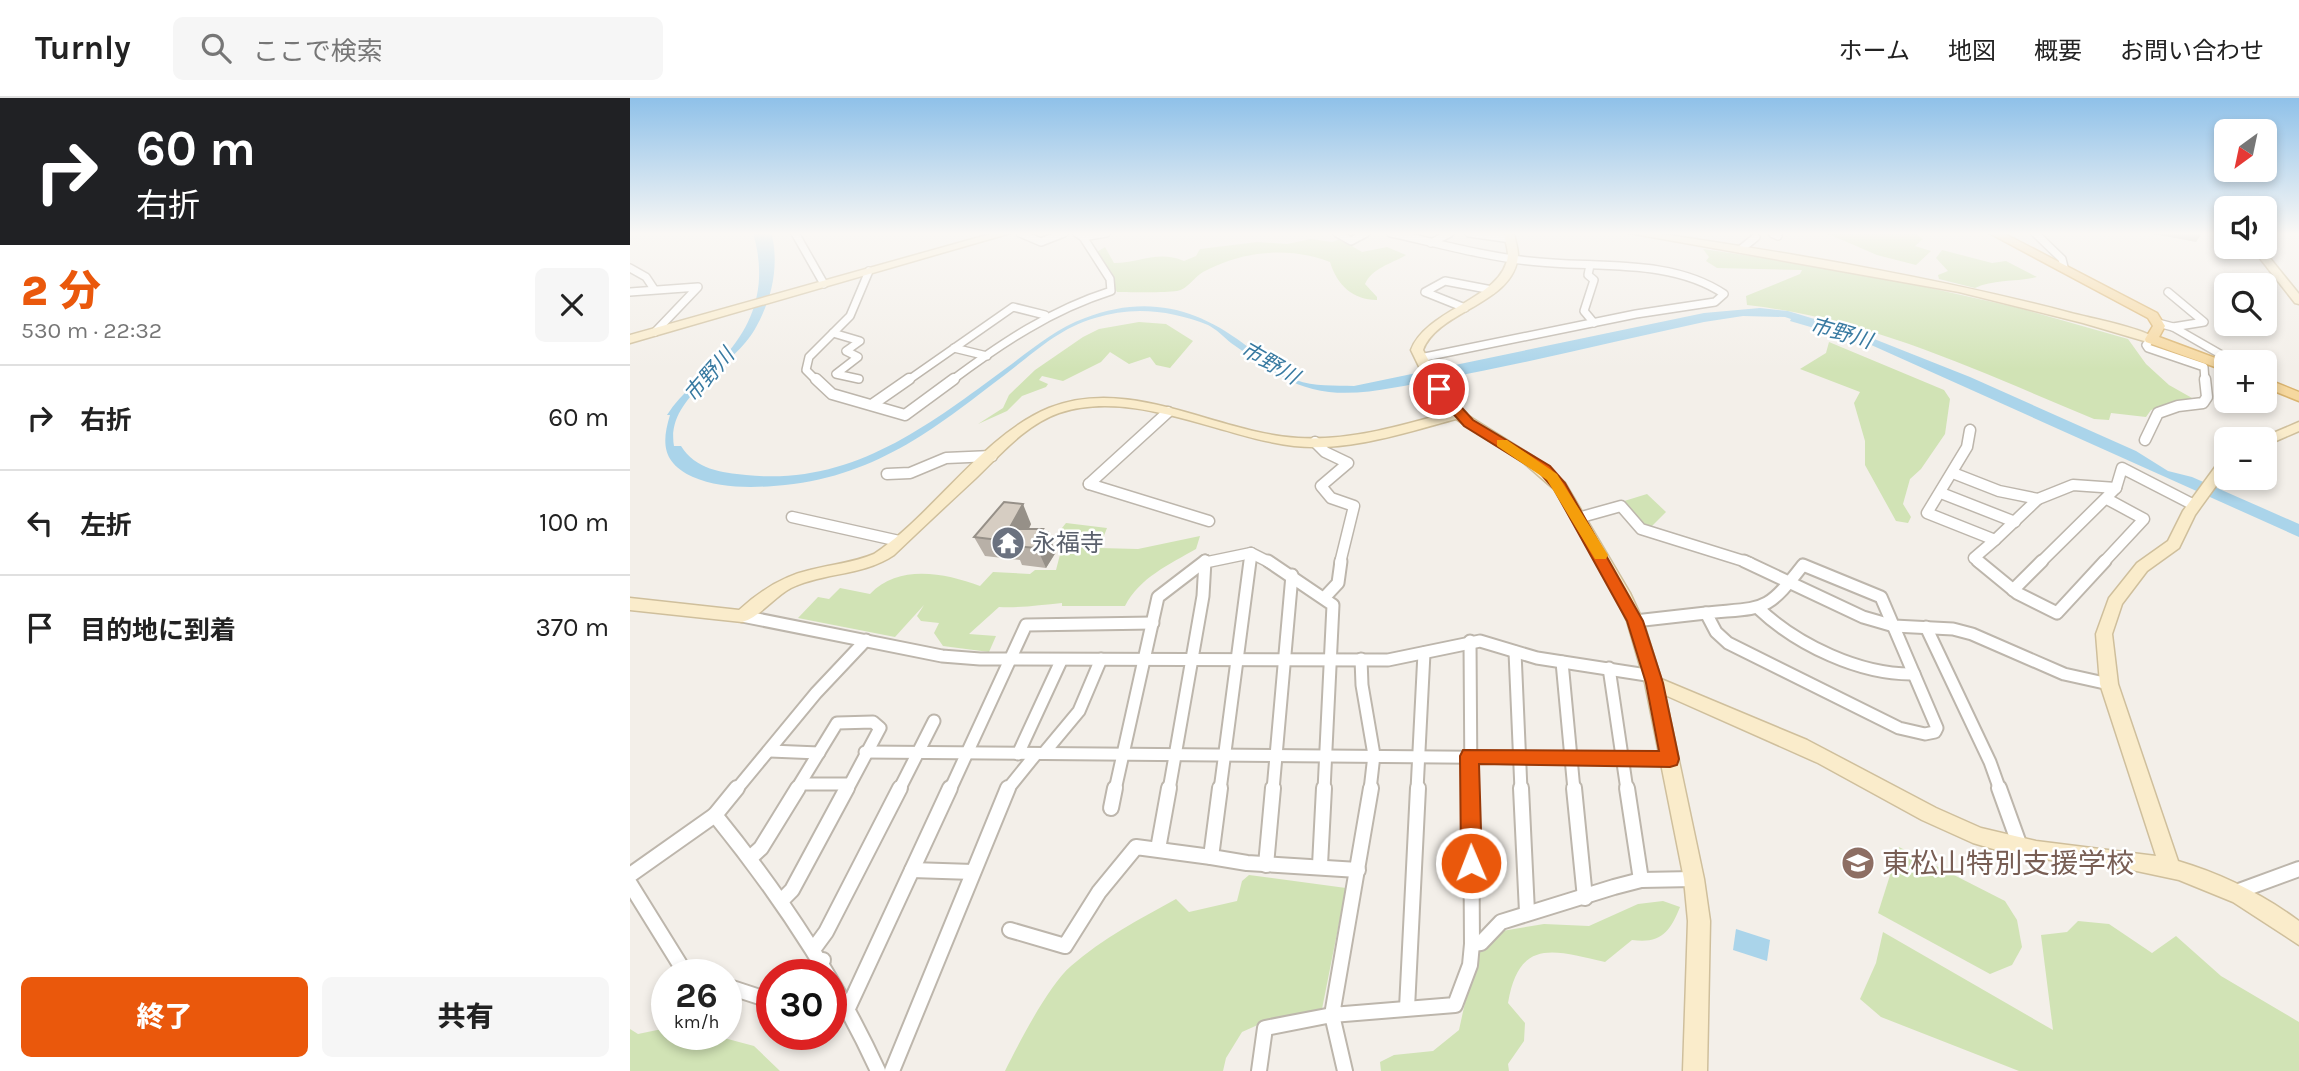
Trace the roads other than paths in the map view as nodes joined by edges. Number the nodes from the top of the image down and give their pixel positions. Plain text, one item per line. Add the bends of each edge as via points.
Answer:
1 (647, 278) edge
2 (821, 278) edge
3 (843, 278) edge
4 (866, 278) edge
5 (1110, 278) edge
6 (1501, 278) edge
7 (1592, 278) edge
8 (1685, 278) edge
9 (1909, 278) edge
10 (2085, 278) edge
11 (2281, 278) edge
12 (824, 284) junction
13 (654, 289) junction
14 (1492, 290) junction
15 (630, 292) edge
16 (2168, 292) dead end
17 (2299, 301) edge
18 (1465, 309) junction
19 (1045, 315) junction
20 (1594, 323) junction
21 (2158, 323) junction
22 (2173, 327) junction
23 (655, 332) junction
24 (833, 333) junction
25 (630, 339) edge
26 (2151, 339) junction
27 (954, 348) junction
28 (2214, 351) edge
29 (987, 356) junction
30 (1420, 358) junction
31 (2214, 365) tunnel mouth
32 (2204, 367) junction
33 (2214, 368) tunnel mouth
34 (859, 379) dead end
35 (2277, 388) edge
36 (2299, 397) edge
37 (873, 404) junction
38 (1167, 412) junction
39 (1458, 415) junction
40 (2299, 426) edge
41 (1970, 430) dead end
42 (2277, 435) edge
43 (2145, 440) dead end
44 (1315, 442) junction
45 (992, 456) junction
46 (1953, 473) junction
47 (887, 474) dead end
48 (2214, 475) edge
49 (2116, 488) junction
50 (1941, 492) junction
51 (2038, 499) junction
52 (2107, 499) junction
53 (2195, 502) junction
54 (792, 517) dead end
55 (1578, 518) junction
56 (1209, 521) dead end
57 (2015, 522) junction
58 (1995, 540) junction
59 (899, 541) junction
60 (1251, 553) junction
61 (1205, 561) junction
62 (1292, 575) junction
63 (1789, 582) junction
64 (2013, 590) junction
65 (1324, 598) junction
66 (630, 604) edge
67 (1758, 608) junction
68 (1705, 612) junction
69 (742, 616) junction
70 (1635, 621) junction
71 (1153, 623) junction
72 (1894, 625) junction
73 (1926, 627) junction
74 (866, 640) junction
75 (1470, 641) junction
76 (1516, 652) junction
77 (1424, 653) junction
78 (1101, 659) junction
79 (1191, 659) junction
80 (1237, 659) junction
81 (1283, 659) junction
82 (1329, 659) junction
83 (1362, 659) junction
84 (1145, 660) junction
85 (1012, 661) junction
86 (1061, 661) junction
87 (1562, 663) junction
88 (1608, 668) junction
89 (1914, 674) junction
90 (1654, 679) junction
91 (2109, 684) junction
92 (934, 720) dead end
93 (770, 751) junction
94 (865, 752) junction
95 (819, 753) junction
96 (918, 753) junction
97 (968, 753) junction
98 (1018, 754) junction
99 (1040, 754) junction
100 (1123, 754) junction
101 (1174, 754) junction
102 (1224, 754) junction
103 (1276, 755) junction
104 (1325, 755) junction
105 (1374, 755) junction
106 (1418, 755) junction
107 (1470, 756) junction
108 (1520, 757) junction
109 (1571, 757) junction
110 (1621, 757) junction
111 (1670, 759) junction
112 (801, 784) junction
113 (848, 784) junction
114 (1111, 808) dead end
115 (715, 815) junction
116 (1158, 849) junction
117 (2021, 849) junction
118 (1211, 857) junction
119 (750, 858) junction
120 (1266, 865) junction
121 (1320, 865) junction
122 (2170, 867) junction
123 (2299, 869) edge
124 (912, 870) junction
125 (1359, 870) junction
126 (973, 872) junction
127 (630, 875) edge
128 (1694, 879) junction
129 (1641, 880) junction
130 (630, 884) edge
131 (2238, 891) junction
132 (1585, 898) junction
133 (782, 900) junction
134 (1527, 912) junction
135 (1010, 930) dead end
136 (2299, 934) edge
137 (1472, 944) junction
138 (815, 947) junction
139 (677, 959) edge
140 (822, 959) edge
141 (847, 1003) edge
142 (849, 1006) junction
143 (1407, 1008) junction
144 (1332, 1016) junction
145 (878, 1071) edge
146 (892, 1071) edge
147 (1259, 1071) edge
148 (1345, 1071) edge
149 (1695, 1071) edge

1 - 13 street
2 - 12 street
3 - 12 street
4 - 24 street via 850,316
5 - 19 street via 1111,291
6 - 14 street
7 - 20 street via 1584,311
8 - 20 street via 1724,294 1715,302
9 - 26 street
10 - 21 main road via 2148,312
11 - 17 street
12 - 23 street
13 - 15 street
13 - 23 street via 698,286
14 - 18 street
14 - 18 street via 1445,281 1425,292
16 - 22 street via 2204,323
18 - 30 street via 1420,338
19 - 27 street via 1013,307
19 - 29 street
20 - 30 street
21 - 22 street
21 - 26 main road
22 - 28 street
23 - 25 street
24 - 34 street via 860,341 846,351 858,357 836,374
24 - 37 street via 809,357 808,375 836,396
26 - 31 main road
26 - 32 street via 2148,348
27 - 29 street
27 - 37 street
29 - 37 street via 905,415
30 - 39 street
32 - 33 street
32 - 43 street via 2206,401 2158,413
35 - 36 main road
38 - 44 street via 1268,438
38 - 45 street via 1112,402 1067,405 1022,427
38 - 56 street via 1089,484
39 - 44 street via 1349,440
39 - 55 street via 1545,470
40 - 42 street
41 - 46 street
44 - 65 street via 1349,463 1322,489 1331,500 1354,506 1338,583
45 - 47 street via 946,458 910,473
45 - 59 street
46 - 50 street
46 - 51 street via 1999,491
48 - 53 street
49 - 51 street via 2073,485
49 - 52 street
49 - 53 street via 2122,468
50 - 57 street
50 - 58 street via 1927,513
51 - 57 street
52 - 64 street
52 - 64 street via 2144,519 2057,613
53 - 91 street via 2174,544 2142,566 2110,611 2104,634
54 - 59 street
55 - 63 street via 1621,506 1641,530 1737,558
55 - 70 street
57 - 58 street
58 - 64 street via 1974,558
59 - 69 street via 864,565 788,583
60 - 61 street
60 - 62 street
60 - 80 street
61 - 71 street via 1158,597
61 - 79 street
62 - 65 street
62 - 81 street
63 - 67 street via 1771,603
63 - 72 street via 1863,617
63 - 72 street via 1803,565 1880,596
65 - 82 street via 1333,605
66 - 69 street
67 - 68 street
67 - 89 street via 1774,624 1861,667
68 - 70 street
68 - 89 street via 1716,632 1741,651 1899,728 1935,732
69 - 74 street
70 - 90 street
71 - 84 street
71 - 85 street via 1026,625
72 - 73 street
72 - 89 street
73 - 91 street via 1972,634 2064,674
73 - 117 street via 1990,762
74 - 85 street via 942,656
74 - 93 street
75 - 76 street
75 - 77 street
75 - 107 street
76 - 87 street
76 - 108 street
77 - 83 street via 1401,659
77 - 106 street
78 - 84 street
78 - 86 street
78 - 99 street via 1079,711
79 - 80 street
79 - 84 street
79 - 101 street
80 - 81 street
80 - 102 street
81 - 82 street
81 - 103 street
82 - 83 street
82 - 104 street
83 - 105 street
84 - 100 street
85 - 86 street
85 - 97 street
86 - 98 street
87 - 88 street
87 - 109 street
88 - 90 street
88 - 110 street
90 - 111 street
90 - 117 street via 1794,743 1940,820
91 - 122 street
92 - 96 street
93 - 95 street
93 - 115 street
94 - 95 street via 880,728 873,722 837,723
94 - 96 street
94 - 113 street
95 - 112 street
96 - 97 street
96 - 138 street
97 - 98 street
97 - 124 street
98 - 99 street
99 - 100 street
99 - 126 street via 1008,788
100 - 101 street
100 - 114 street
101 - 102 street
101 - 116 street
102 - 103 street
102 - 118 street
103 - 104 street
103 - 120 street
104 - 105 street
104 - 121 street
105 - 106 street
105 - 125 street
106 - 107 street
106 - 143 street
107 - 108 street
107 - 137 street
108 - 109 street
108 - 134 street
109 - 110 street
109 - 132 street
110 - 111 street
110 - 129 street
111 - 128 street
112 - 113 street
112 - 119 street
113 - 133 street via 792,890
115 - 119 street
115 - 127 street
116 - 118 street
116 - 135 street via 1136,847 1098,892 1065,946
117 - 122 street
118 - 120 street
119 - 133 street
120 - 121 street
121 - 125 street
122 - 131 street
123 - 131 street
124 - 126 street
124 - 142 street
125 - 144 street
126 - 146 street
128 - 129 street
128 - 149 street via 1699,964
129 - 132 street
130 - 139 street
131 - 136 street
132 - 134 street
133 - 138 street
134 - 137 street via 1500,922 1481,943
137 - 143 street via 1470,965 1455,1005
138 - 140 street
141 - 142 street
142 - 145 street
143 - 144 street
144 - 147 street via 1265,1028
144 - 148 street

